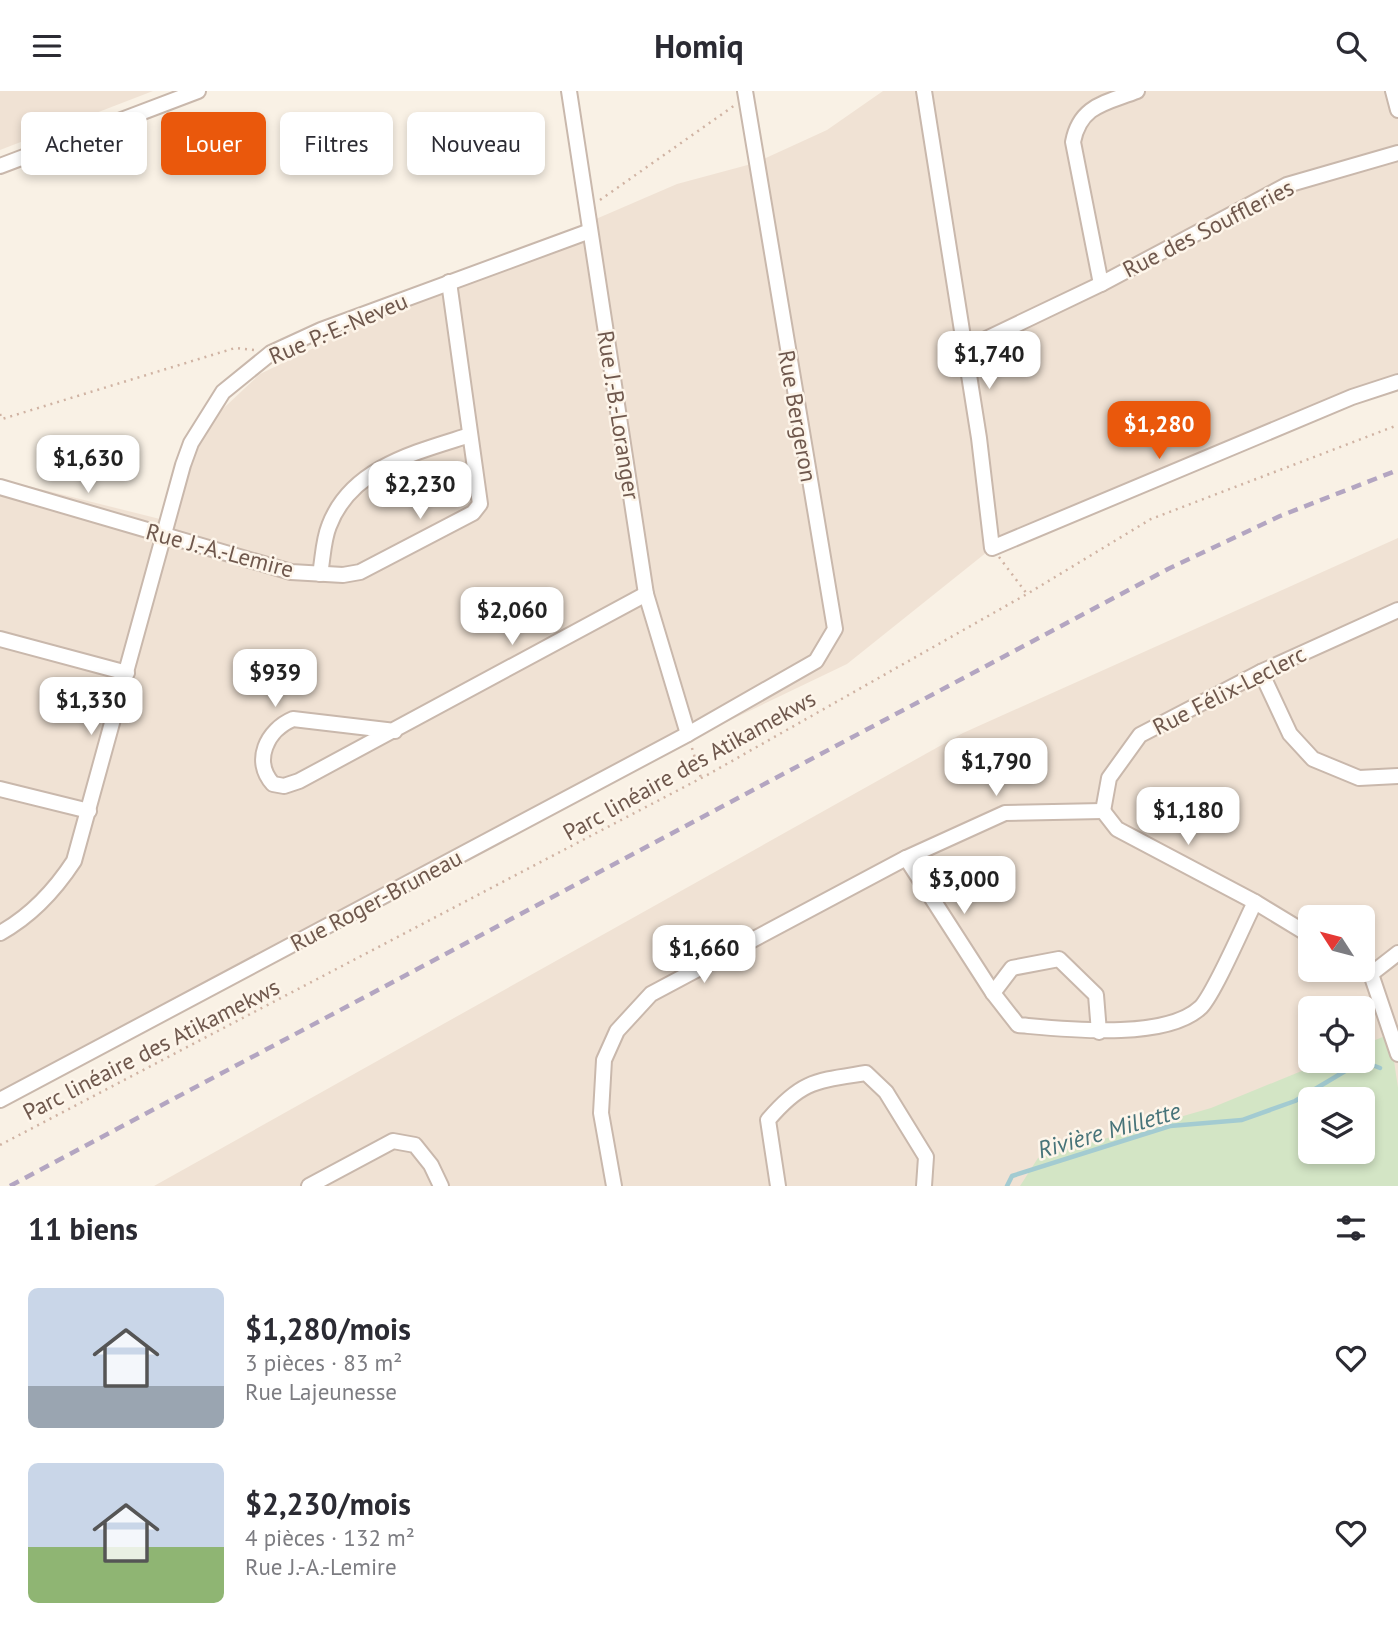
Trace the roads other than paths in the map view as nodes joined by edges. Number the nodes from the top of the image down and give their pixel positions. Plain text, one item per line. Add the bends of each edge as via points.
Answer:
1 (198, 91) edge
2 (569, 91) edge
3 (924, 91) edge
4 (1137, 91) edge
5 (1393, 91) edge
6 (745, 94) edge
7 (1398, 110) edge
8 (1398, 153) edge
9 (0, 166) edge
10 (590, 231) junction
11 (449, 282) junction
12 (1101, 284) junction
13 (965, 349) junction
14 (1398, 382) edge
15 (470, 435) junction
16 (0, 487) edge
17 (166, 535) junction
18 (320, 574) junction
19 (646, 594) junction
20 (1398, 610) edge
21 (0, 639) edge
22 (1261, 672) junction
23 (127, 673) junction
24 (750, 698) joint
25 (395, 731) junction
26 (688, 734) junction
27 (1398, 776) edge
28 (0, 789) edge
29 (89, 811) junction
30 (1103, 811) junction
31 (906, 858) junction
32 (1255, 902) junction
33 (1298, 928) edge
34 (0, 933) edge
35 (1398, 953) edge
36 (1376, 966) edge
37 (1371, 982) edge
38 (993, 993) junction
39 (1099, 1032) junction
40 (1398, 1054) edge
41 (0, 1100) edge
42 (309, 1186) edge
43 (441, 1186) edge
44 (614, 1186) edge
45 (778, 1186) edge
46 (924, 1186) edge

1 - 9 street
2 - 10 street, Rue J.-B.-Loranger
3 - 13 street
4 - 12 street via 1088,110 1076,124 1073,142
5 - 7 street
6 - 24 street, Rue Bergeron via 835,629 816,661
8 - 12 street, Rue des Souffleries via 1287,185
10 - 11 street, Rue P.-E.-Neveu
10 - 19 street, Rue J.-B.-Loranger
11 - 15 street, Rue J.-A.-Lemire
11 - 17 street, Rue P.-E.-Neveu via 271,353 223,392 183,465
12 - 13 street, Rue des Souffleries
13 - 14 street via 992,548 1352,397
15 - 18 street, Rue J.-A.-Lemire via 399,458 362,481 337,507 328,527
15 - 18 street, Rue J.-A.-Lemire via 480,490 480,504 473,513 353,575
16 - 17 street, Rue J.-A.-Lemire
17 - 18 street, Rue J.-A.-Lemire via 291,572
17 - 23 street, Rue P.-E.-Neveu
19 - 25 street
19 - 26 street, Rue J.-B.-Loranger
20 - 22 street, Rue Félix-Leclerc
21 - 23 street
22 - 27 street via 1290,734 1313,759 1359,778
22 - 30 street, Rue Félix-Leclerc via 1140,735 1109,779
23 - 29 street, Rue P.-E.-Neveu
24 - 26 street, Rue Roger-Bruneau
25 - 25 street via 293,719 264,745 265,769 273,784 284,786
26 - 41 street, Rue Roger-Bruneau
28 - 29 street
29 - 34 street, Rue P.-E.-Neveu via 74,861 58,884 18,923
30 - 31 street via 1005,813
30 - 32 street via 1117,829
31 - 38 street
31 - 44 street via 651,994 617,1031 604,1061 601,1113
32 - 33 street
32 - 39 street via 1202,1005 1183,1020
35 - 36 street
37 - 40 street
38 - 39 street via 1018,1024
38 - 39 street via 1012,968 1059,959 1096,995
42 - 43 street via 393,1141 415,1145
45 - 46 street via 768,1120 790,1094 818,1081 866,1073 886,1092 926,1157

